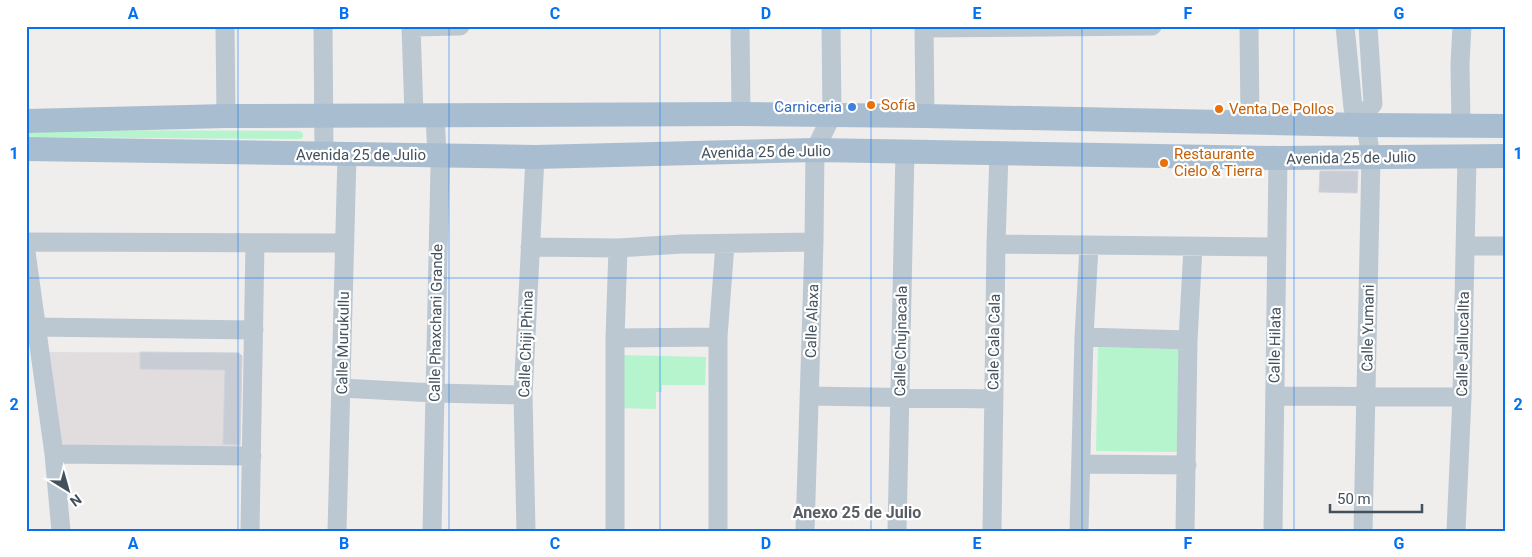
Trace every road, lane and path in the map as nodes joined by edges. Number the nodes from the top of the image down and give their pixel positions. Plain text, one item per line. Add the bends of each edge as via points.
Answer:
1 (225, 26) edge
2 (323, 26) edge
3 (460, 26) edge
4 (740, 26) edge
5 (831, 26) edge
6 (1152, 26) edge
7 (1250, 26) edge
8 (1345, 26) edge
9 (1368, 26) edge
10 (1462, 26) edge
11 (411, 27) edge
12 (924, 27) edge
13 (1013, 27) edge
14 (741, 114) junction
15 (424, 115) junction
16 (832, 115) junction
17 (226, 116) junction
18 (324, 116) junction
19 (925, 116) junction
20 (1365, 120) junction
21 (26, 121) edge
22 (1250, 123) junction
23 (1461, 126) junction
24 (1506, 126) edge
25 (26, 149) edge
26 (815, 150) junction
27 (905, 151) junction
28 (999, 153) junction
29 (324, 155) junction
30 (347, 155) junction
31 (437, 155) junction
32 (1506, 156) edge
33 (535, 157) junction
34 (1467, 157) junction
35 (1278, 158) junction
36 (1371, 158) junction
37 (26, 242) edge
38 (814, 242) junction
39 (255, 243) junction
40 (345, 243) junction
41 (725, 244) junction
42 (996, 244) junction
43 (1089, 246) junction
44 (1465, 246) junction
45 (1506, 246) edge
46 (530, 247) junction
47 (1193, 247) junction
48 (1277, 247) junction
49 (618, 248) junction
50 (26, 252) edge
51 (36, 327) junction
52 (254, 330) junction
53 (718, 337) junction
54 (1084, 337) junction
55 (615, 338) junction
56 (1188, 340) junction
57 (342, 388) junction
58 (434, 393) junction
59 (523, 395) junction
60 (809, 396) junction
61 (1275, 396) junction
62 (1367, 396) junction
63 (900, 397) junction
64 (1462, 398) junction
65 (993, 400) junction
66 (54, 454) junction
67 (252, 456) junction
68 (1081, 464) junction
69 (1187, 465) junction
70 (61, 531) edge
71 (250, 531) edge
72 (337, 531) edge
73 (432, 531) edge
74 (526, 531) edge
75 (614, 531) edge
76 (718, 531) edge
77 (805, 531) edge
78 (897, 531) edge
79 (992, 531) edge
80 (1079, 531) edge
81 (1185, 531) edge
82 (1273, 531) edge
83 (1363, 531) edge
84 (1456, 531) edge

1 - 17 street
2 - 18 street
3 - 11 street
4 - 14 street
5 - 16 street
6 - 13 street
7 - 22 street
8 - 20 street via 1353,108
9 - 20 street via 1373,104
10 - 23 street
11 - 15 street, Calle Phaxchani Grande
12 - 13 street
12 - 19 street
14 - 15 main road, Avenida 25 de Julio
14 - 16 main road, Avenida 25 de Julio
15 - 18 main road, Avenida 25 de Julio
15 - 31 street, Calle Phaxchani Grande
16 - 19 main road, Avenida 25 de Julio
16 - 26 street, Calle Alaxa
17 - 18 main road, Avenida 25 de Julio
17 - 21 main road, Avenida 25 de Julio
18 - 29 street
19 - 22 main road, Avenida 25 de Julio
20 - 22 main road, Avenida 25 de Julio
20 - 23 main road, Avenida 25 de Julio
20 - 36 street, Calle Yumani
23 - 24 main road, Avenida 25 de Julio
25 - 29 main road, Avenida 25 de Julio
26 - 27 main road, Avenida 25 de Julio
26 - 33 main road, Avenida 25 de Julio
26 - 38 street, Calle Alaxa
27 - 28 main road, Avenida 25 de Julio
27 - 63 street, Calle Chujnacala
28 - 35 main road, Avenida 25 de Julio
28 - 42 street, Cale Cala Cala
29 - 30 main road, Avenida 25 de Julio
30 - 31 main road, Avenida 25 de Julio
30 - 40 street, Calle Murukullu
31 - 33 main road, Avenida 25 de Julio
31 - 58 street, Calle Phaxchani Grande via 440,167
32 - 34 main road, Avenida 25 de Julio
33 - 46 street, Calle Chiji Phina
34 - 36 main road, Avenida 25 de Julio
34 - 44 street, Calle Jallucallta
35 - 36 main road, Avenida 25 de Julio
35 - 48 street, Calle Hilata
36 - 62 street, Calle Yumani
37 - 39 street
38 - 41 street
38 - 60 street, Calle Alaxa
39 - 40 street
39 - 52 street
40 - 57 street, Calle Murukullu
41 - 49 street
41 - 53 street
42 - 43 street
42 - 65 street, Cale Cala Cala
43 - 47 street
43 - 54 street
44 - 45 street
44 - 64 street, Calle Jallucallta
46 - 49 street
46 - 59 street, Calle Chiji Phina
47 - 48 street
47 - 56 street
48 - 61 street, Calle Hilata
49 - 55 street
50 - 51 street
51 - 52 street
51 - 66 street
52 - 67 street
53 - 55 street
53 - 76 street
54 - 56 street
54 - 68 street
55 - 75 street
56 - 69 street
57 - 58 street
57 - 72 street, Calle Murukullu
58 - 59 street
58 - 73 street, Calle Phaxchani Grande
59 - 74 street, Calle Chiji Phina
60 - 63 street
60 - 77 street, Calle Alaxa
61 - 62 street
61 - 82 street, Calle Hilata
62 - 64 street
62 - 83 street, Calle Yumani
63 - 65 street
63 - 78 street, Calle Chujnacala
64 - 84 street, Calle Jallucallta
65 - 79 street, Cale Cala Cala
66 - 67 street
66 - 70 street
67 - 71 street
68 - 69 street
68 - 80 street
69 - 81 street

